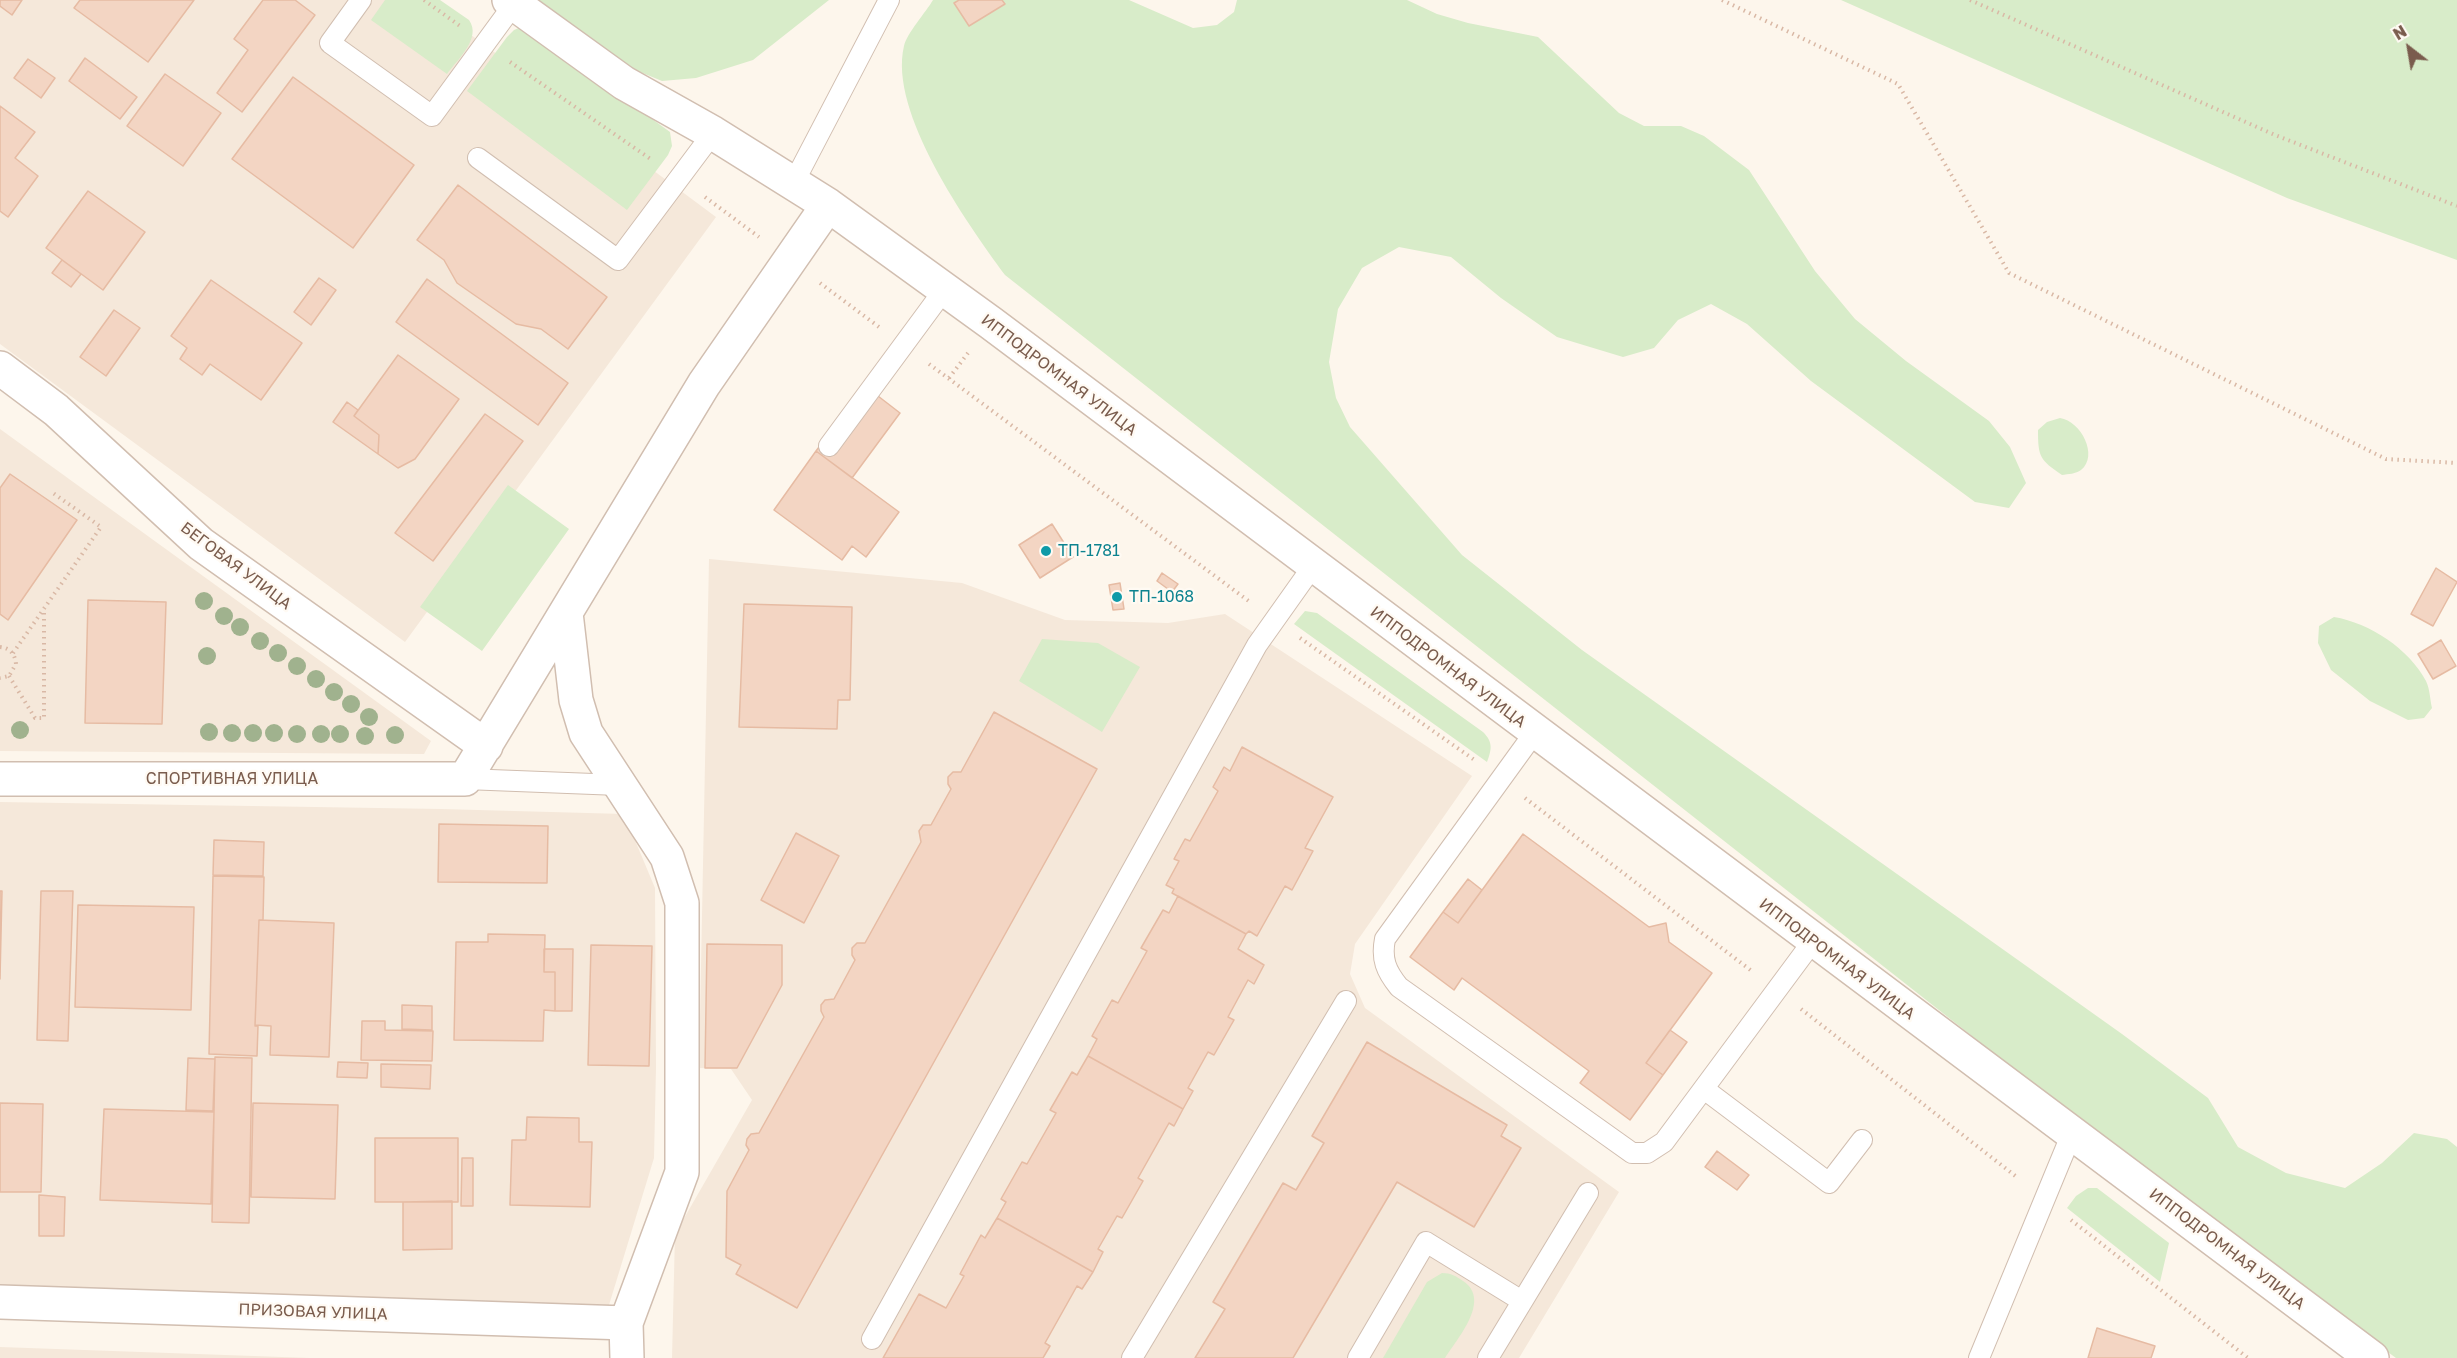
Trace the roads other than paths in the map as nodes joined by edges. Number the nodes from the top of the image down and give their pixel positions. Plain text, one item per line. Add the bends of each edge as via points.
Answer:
1 (361, 0) edge
2 (889, 0) edge
3 (512, 2) edge
4 (713, 133) junction
5 (478, 158) dead end
6 (794, 182) junction
7 (828, 205) junction
8 (944, 290) junction
9 (0, 368) edge
10 (829, 446) dead end
11 (1313, 566) junction
12 (566, 613) junction
13 (1535, 732) junction
14 (486, 746) junction
15 (0, 779) edge
16 (465, 779) junction
17 (619, 785) junction
18 (1814, 941) junction
19 (1346, 1001) dead end
20 (1704, 1089) junction
21 (2072, 1133) junction
22 (1862, 1140) dead end
23 (1588, 1193) dead end
24 (1522, 1301) junction
25 (0, 1302) edge
26 (626, 1323) junction
27 (872, 1339) dead end
28 (627, 1358) edge
29 (1132, 1358) edge
30 (1358, 1358) edge
31 (1488, 1358) edge
32 (1979, 1358) edge
33 (2372, 1358) edge

1 - 3 lane via 330,43 432,117
2 - 6 lane
3 - 4 street, ИППОДРОМНАЯ УЛИЦА via 624,83
4 - 5 lane via 618,260
4 - 6 street, ИППОДРОМНАЯ УЛИЦА
6 - 7 street, ИППОДРОМНАЯ УЛИЦА
7 - 8 street, ИППОДРОМНАЯ УЛИЦА
7 - 12 street via 704,384
8 - 10 lane
8 - 11 street, ИППОДРОМНАЯ УЛИЦА
9 - 14 street, БЕГОВАЯ УЛИЦА via 56,410 201,544
11 - 13 street, ИППОДРОМНАЯ УЛИЦА
11 - 27 lane via 1251,655
12 - 14 street
12 - 17 street via 576,700 586,733
13 - 18 street, ИППОДРОМНАЯ УЛИЦА
13 - 20 lane via 1385,939 1382,953 1386,971 1399,987 1632,1153 1647,1153 1664,1142
14 - 16 street
15 - 16 street, СПОРТИВНАЯ УЛИЦА
16 - 17 lane
17 - 26 street via 667,857 682,903 682,1172
18 - 20 lane
18 - 21 street, ИППОДРОМНАЯ УЛИЦА
19 - 29 lane
20 - 22 lane via 1829,1183
21 - 32 lane
21 - 33 street, ИППОДРОМНАЯ УЛИЦА
23 - 24 lane
24 - 30 lane via 1426,1242
24 - 31 lane
25 - 26 street, ПРИЗОВАЯ УЛИЦА
26 - 28 street

